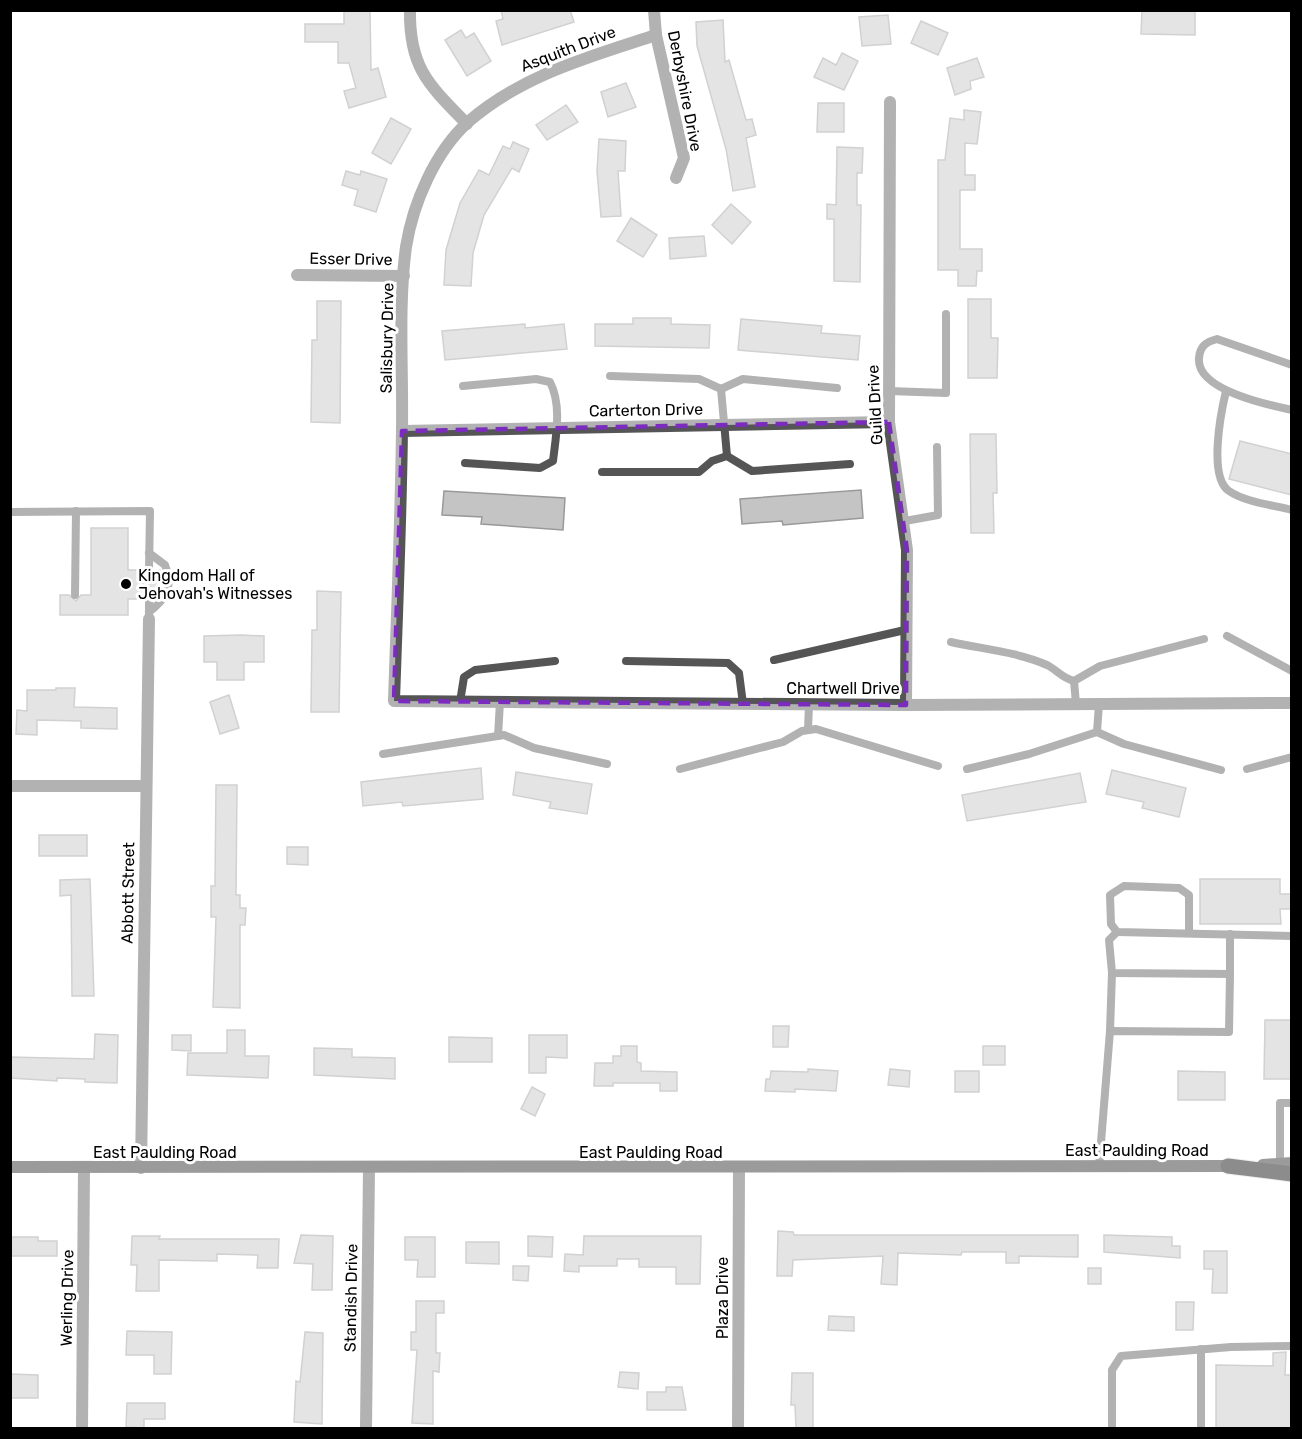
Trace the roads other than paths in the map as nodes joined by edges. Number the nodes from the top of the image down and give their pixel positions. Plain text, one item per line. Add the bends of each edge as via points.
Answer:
1 (410, 10) edge
2 (654, 10) edge
3 (656, 35) junction
4 (890, 102) dead end
5 (467, 124) junction
6 (676, 178) dead end
7 (297, 274) dead end
8 (404, 276) junction
9 (946, 314) dead end
10 (1292, 365) edge
11 (610, 376) dead end
12 (463, 386) dead end
13 (837, 388) dead end
14 (721, 389) junction
15 (889, 391) junction
16 (1226, 391) junction
17 (1292, 410) edge
18 (889, 422) junction
19 (723, 425) junction
20 (557, 428) junction
21 (402, 431) junction
22 (937, 447) dead end
23 (727, 456) junction
24 (465, 463) dead end
25 (850, 464) dead end
26 (602, 472) dead end
27 (1292, 510) edge
28 (76, 511) junction
29 (10, 512) edge
30 (905, 521) junction
31 (149, 553) junction
32 (149, 570) dead end
33 (75, 595) dead end
34 (149, 598) dead end
35 (149, 616) junction
36 (906, 630) junction
37 (1227, 636) dead end
38 (1204, 639) dead end
39 (951, 642) dead end
40 (774, 660) dead end
41 (555, 661) dead end
42 (626, 661) dead end
43 (1292, 671) edge
44 (1074, 681) junction
45 (394, 701) joint
46 (460, 702) junction
47 (500, 702) junction
48 (1292, 703) edge
49 (742, 704) junction
50 (809, 704) junction
51 (1076, 704) junction
52 (1099, 704) junction
53 (906, 705) junction
54 (808, 730) junction
55 (1097, 732) junction
56 (498, 736) junction
57 (383, 754) dead end
58 (1292, 757) edge
59 (608, 764) dead end
60 (938, 766) dead end
61 (680, 769) dead end
62 (967, 769) dead end
63 (1247, 769) dead end
64 (1221, 770) dead end
65 (10, 786) edge
66 (146, 786) junction
67 (1117, 932) junction
68 (1189, 933) junction
69 (1230, 934) junction
70 (1292, 936) edge
71 (1112, 973) junction
72 (1230, 974) junction
73 (1110, 1031) junction
74 (1292, 1103) edge
75 (1228, 1166) joint
76 (10, 1167) edge
77 (1099, 1167) junction
78 (1288, 1167) edge
79 (84, 1168) junction
80 (141, 1168) junction
81 (369, 1168) junction
82 (739, 1168) junction
83 (1292, 1346) edge
84 (1202, 1349) junction
85 (82, 1428) edge
86 (366, 1428) edge
87 (738, 1428) edge
88 (1112, 1428) edge
89 (1201, 1428) edge

1 - 5 street via 410,36 418,66 435,91
2 - 3 street, Derbyshire Drive
3 - 5 street, Asquith Drive via 526,82
3 - 6 street, Derbyshire Drive via 684,158
4 - 15 street, Guild Drive
5 - 8 street, Salisbury Drive via 435,165 417,205
7 - 8 street, Esser Drive
8 - 21 street, Salisbury Drive
9 - 15 lane via 946,393
10 - 16 lane via 1217,339 1206,342 1198,361 1203,371
11 - 14 lane via 699,379
12 - 20 lane via 536,379 550,382 555,392
13 - 14 lane via 743,379
14 - 19 lane
15 - 18 street, Guild Drive
16 - 17 lane
16 - 27 lane via 1218,444 1221,481 1226,490 1238,496
18 - 19 street, Carterton Drive
18 - 30 street, Guild Drive
19 - 20 street, Carterton Drive
19 - 23 lane
20 - 21 street, Carterton Drive
20 - 24 lane via 553,461 540,468
21 - 45 street, Salisbury Drive
22 - 30 lane via 938,514
23 - 25 lane via 752,471
23 - 26 lane via 712,461 699,472
28 - 29 lane
28 - 31 lane via 150,511
28 - 33 lane
30 - 36 street, Guild Drive
31 - 32 lane
31 - 35 lane via 165,565 168,583 163,601
34 - 35 lane
35 - 66 street, Abbott Street
36 - 40 lane
36 - 53 street, Guild Drive
37 - 43 lane
38 - 44 lane via 1100,666
39 - 44 lane via 1030,660
41 - 46 lane via 475,670 464,677
42 - 49 lane via 728,663 739,673
44 - 51 lane
45 - 46 street, Chartwell Drive
46 - 47 street, Chartwell Drive
47 - 49 street, Chartwell Drive
47 - 56 lane
48 - 52 street, Chartwell Drive
49 - 50 street, Chartwell Drive
50 - 53 street, Chartwell Drive
50 - 54 lane
51 - 52 street, Chartwell Drive
51 - 53 street, Chartwell Drive
52 - 55 lane
54 - 60 lane via 816,729
54 - 61 lane via 783,742
55 - 62 lane
55 - 64 lane via 1124,744
56 - 57 lane
56 - 59 lane
58 - 63 lane
65 - 66 street
66 - 80 street, Abbott Street
67 - 68 lane
67 - 68 lane via 1111,924 1110,895 1124,886 1179,888 1189,896
67 - 71 lane via 1109,940
68 - 69 lane
69 - 70 lane
69 - 72 lane
71 - 72 lane
71 - 73 lane
72 - 73 lane via 1229,1032
73 - 77 lane
74 - 78 lane via 1280,1103
75 - 77 main road, East Paulding Road
75 - 78 main road
76 - 79 main road, East Paulding Road
77 - 82 main road, East Paulding Road
79 - 80 main road, East Paulding Road
79 - 85 street, Werling Drive
80 - 81 main road, East Paulding Road
81 - 82 main road, East Paulding Road
81 - 86 street, Standish Drive
82 - 87 street, Plaza Drive
83 - 84 lane
84 - 88 lane via 1121,1356 1112,1370
84 - 89 lane

